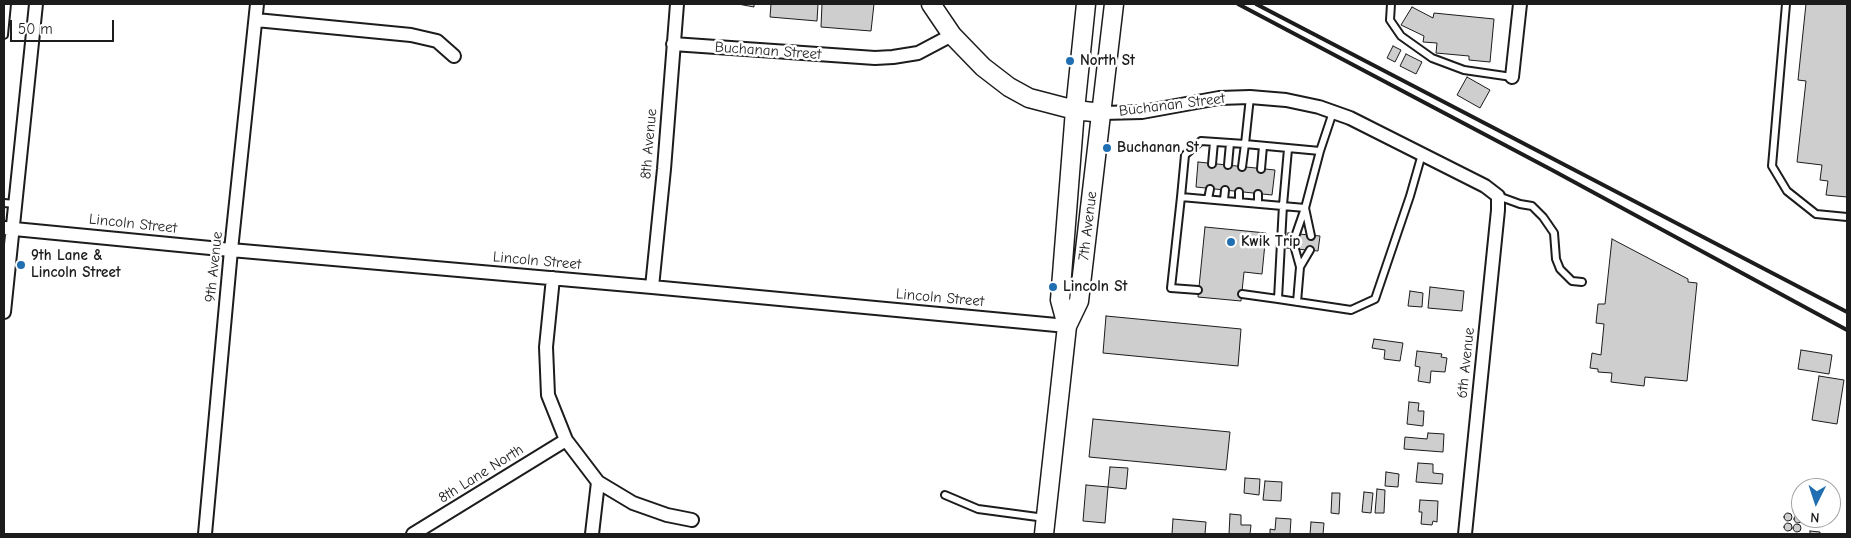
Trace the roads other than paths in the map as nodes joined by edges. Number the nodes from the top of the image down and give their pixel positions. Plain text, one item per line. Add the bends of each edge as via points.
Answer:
1 (7, 4) edge
2 (36, 4) edge
3 (257, 4) edge
4 (677, 4) edge
5 (931, 4) edge
6 (1086, 4) edge
7 (1114, 4) edge
8 (1391, 4) edge
9 (1512, 4) edge
10 (1520, 4) edge
11 (1786, 4) edge
12 (256, 20) junction
13 (4, 35) edge
14 (952, 35) junction
15 (673, 44) junction
16 (454, 56) dead end
17 (1512, 77) joint
18 (1250, 97) junction
19 (1075, 110) junction
20 (1332, 112) junction
21 (1102, 114) junction
22 (1214, 142) junction
23 (1230, 143) junction
24 (1245, 144) junction
25 (1263, 146) junction
26 (1288, 149) junction
27 (1320, 151) junction
28 (1422, 154) junction
29 (1212, 164) dead end
30 (1228, 165) dead end
31 (1242, 167) dead end
32 (1261, 169) dead end
33 (1210, 189) dead end
34 (1225, 190) dead end
35 (1239, 192) dead end
36 (1258, 194) dead end
37 (1181, 196) junction
38 (1498, 196) junction
39 (1208, 199) junction
40 (1224, 200) junction
41 (1239, 202) junction
42 (9, 203) edge
43 (1258, 203) junction
44 (1283, 205) junction
45 (1306, 208) junction
46 (1847, 217) edge
47 (8, 228) edge
48 (1296, 234) dead end
49 (1311, 236) dead end
50 (1295, 249) dead end
51 (232, 250) junction
52 (1310, 250) dead end
53 (1300, 267) junction
54 (553, 278) junction
55 (1582, 282) dead end
56 (652, 287) junction
57 (1198, 290) dead end
58 (1242, 294) dead end
59 (1278, 299) junction
60 (1297, 302) junction
61 (4, 312) edge
62 (1067, 326) junction
63 (566, 440) junction
64 (598, 482) junction
65 (945, 495) dead end
66 (692, 520) dead end
67 (1045, 526) edge
68 (205, 534) edge
69 (413, 534) edge
70 (592, 534) edge
71 (1465, 534) edge

1 - 13 lane
2 - 42 street
3 - 12 street, 9th Avenue
4 - 15 street, 8th Avenue
5 - 14 street
6 - 19 street
7 - 21 street, 7th Avenue
8 - 17 lane via 1390,20 1401,36 1432,58 1464,70
9 - 10 lane
10 - 17 street
11 - 46 lane via 1772,166 1788,191 1816,214
12 - 16 street via 411,35 437,41
12 - 51 street, 9th Avenue
14 - 15 street, Buchanan Street via 918,53 893,58
14 - 19 street, Buchanan Street via 983,67 1009,87 1029,98
15 - 56 street, 8th Avenue
18 - 20 street, Buchanan Street via 1286,100
18 - 21 street, Buchanan Street via 1219,98 1142,112
18 - 24 lane
19 - 21 street, Buchanan Street
19 - 62 street via 1060,300
20 - 27 lane
20 - 28 street, Buchanan Street
21 - 62 street, 7th Avenue via 1079,301
22 - 23 lane
22 - 29 lane
22 - 37 lane via 1201,140 1185,155
23 - 24 lane
23 - 30 lane
24 - 25 lane
24 - 31 lane
25 - 26 lane
25 - 32 lane
26 - 27 lane
26 - 44 lane
27 - 45 lane
28 - 38 street, Buchanan Street
28 - 60 lane via 1375,299 1351,310
33 - 39 lane
34 - 40 lane
35 - 41 lane
36 - 43 lane
37 - 39 lane
37 - 57 lane via 1171,288
38 - 55 lane via 1532,206 1554,233 1560,270 1572,281
38 - 71 street, 6th Avenue
39 - 40 lane
40 - 41 lane
41 - 43 lane
42 - 47 street
43 - 44 lane
44 - 45 lane
44 - 59 lane
45 - 48 lane
45 - 49 lane
47 - 51 street, Lincoln Street
47 - 61 street
50 - 53 lane
51 - 54 street, Lincoln Street
51 - 68 street, 9th Avenue
52 - 53 lane
53 - 60 lane
54 - 56 street, Lincoln Street
54 - 63 street via 546,347 548,395
56 - 62 street, Lincoln Street
58 - 59 lane
59 - 60 lane
62 - 67 street, 7th Avenue
63 - 64 street
63 - 69 street, 8th Lane North
64 - 66 street via 633,503
64 - 70 street
65 - 67 lane via 978,509

